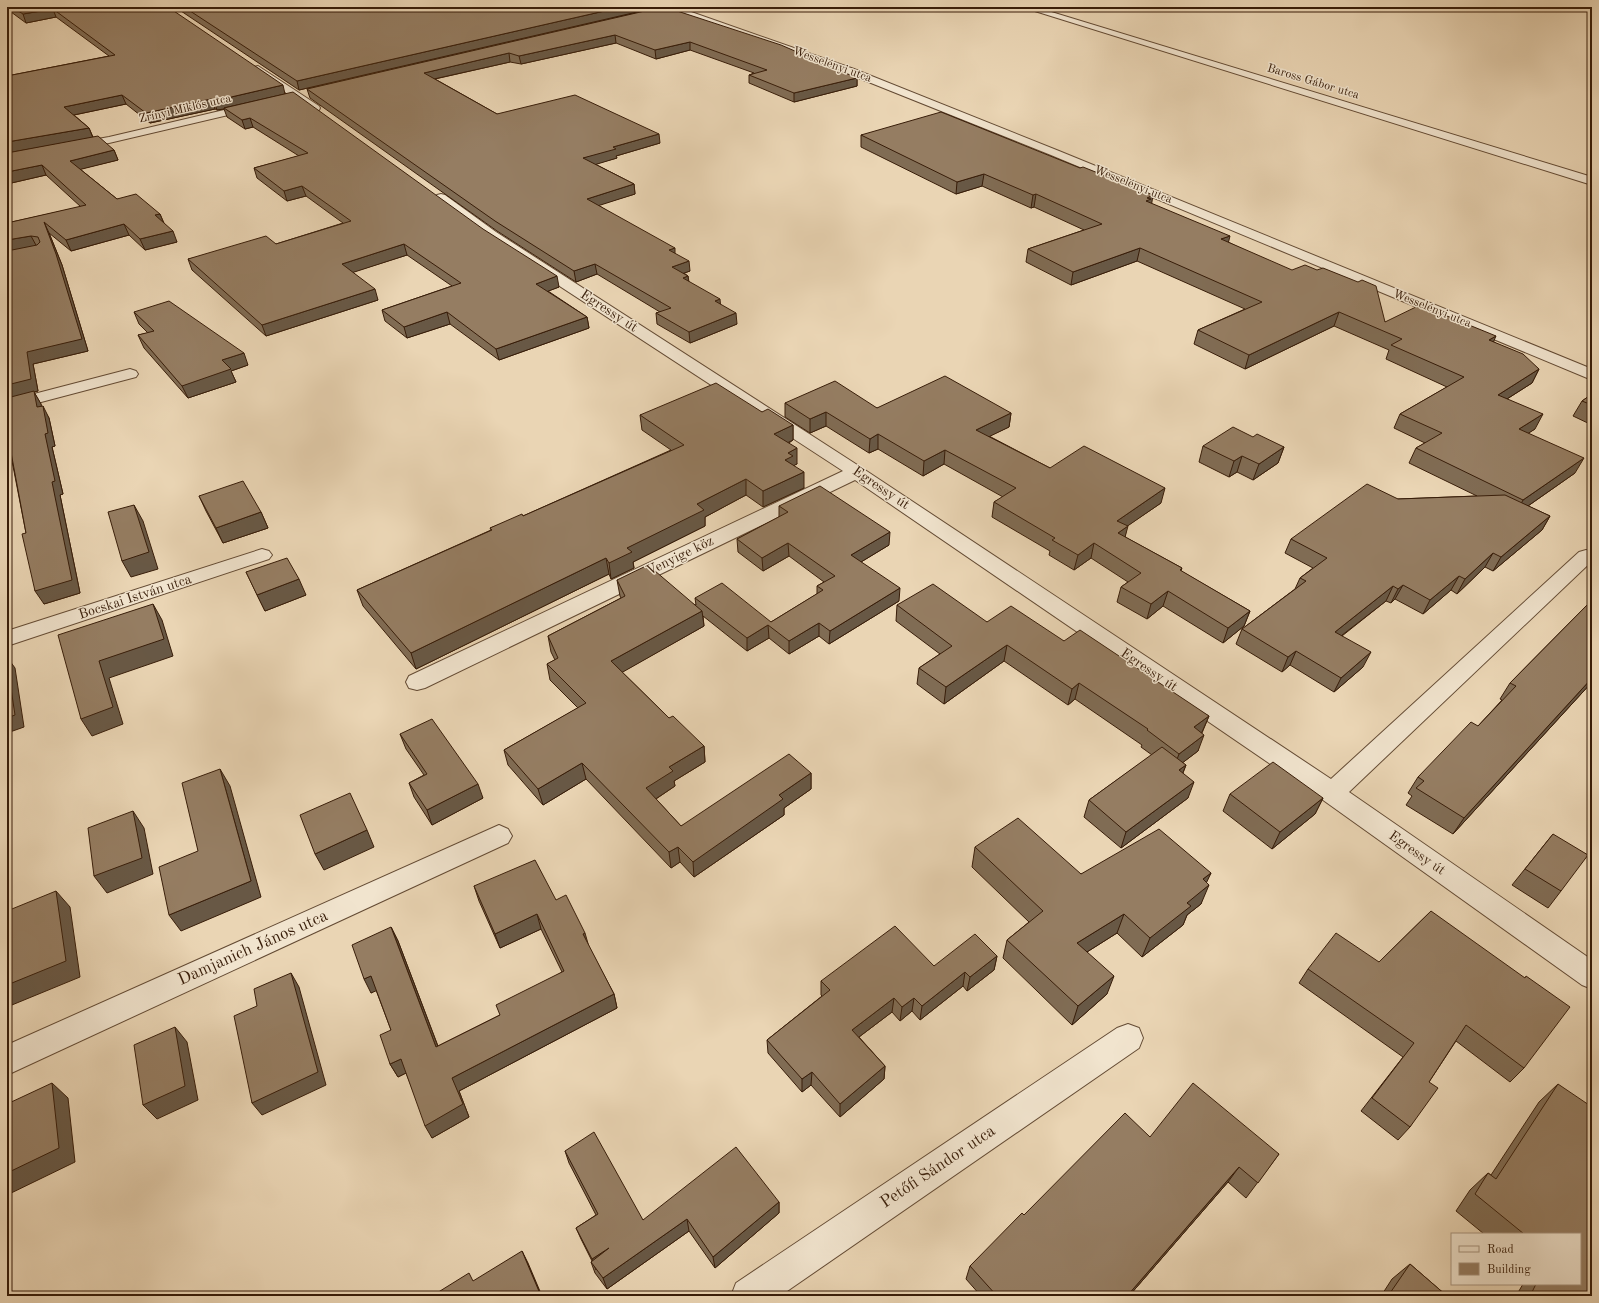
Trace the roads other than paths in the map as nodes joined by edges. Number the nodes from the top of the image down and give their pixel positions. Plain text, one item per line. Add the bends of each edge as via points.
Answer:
1 (670, 7) edge
2 (1026, 7) edge
3 (656, 12) edge
4 (245, 60) edge
5 (268, 103) edge
6 (330, 119) edge
7 (62, 148) edge
8 (1592, 181) edge
9 (427, 188) edge
10 (130, 374) dead end
11 (1592, 375) edge
12 (7, 406) edge
13 (856, 472) junction
14 (262, 555) dead end
15 (1586, 556) dead end
16 (7, 639) edge
17 (417, 682) dead end
18 (1332, 793) junction
19 (499, 836) dead end
20 (1592, 976) edge
21 (1128, 1038) dead end
22 (7, 1060) edge
23 (748, 1296) edge

1 - 3 street
1 - 11 street, Wesselényi utca via 857,74 1055,153
2 - 8 street, Baross Gábor utca
4 - 6 street
5 - 7 street, Zrínyi Miklós utca via 109,140
9 - 13 street, Egressy út via 492,235
10 - 12 street
13 - 17 street, Venyige köz
13 - 18 street, Egressy út
14 - 16 street, Bocskai István utca
15 - 18 street
18 - 20 street, Egressy út
19 - 22 street, Damjanich János utca
21 - 23 street, Petőfi Sándor utca

